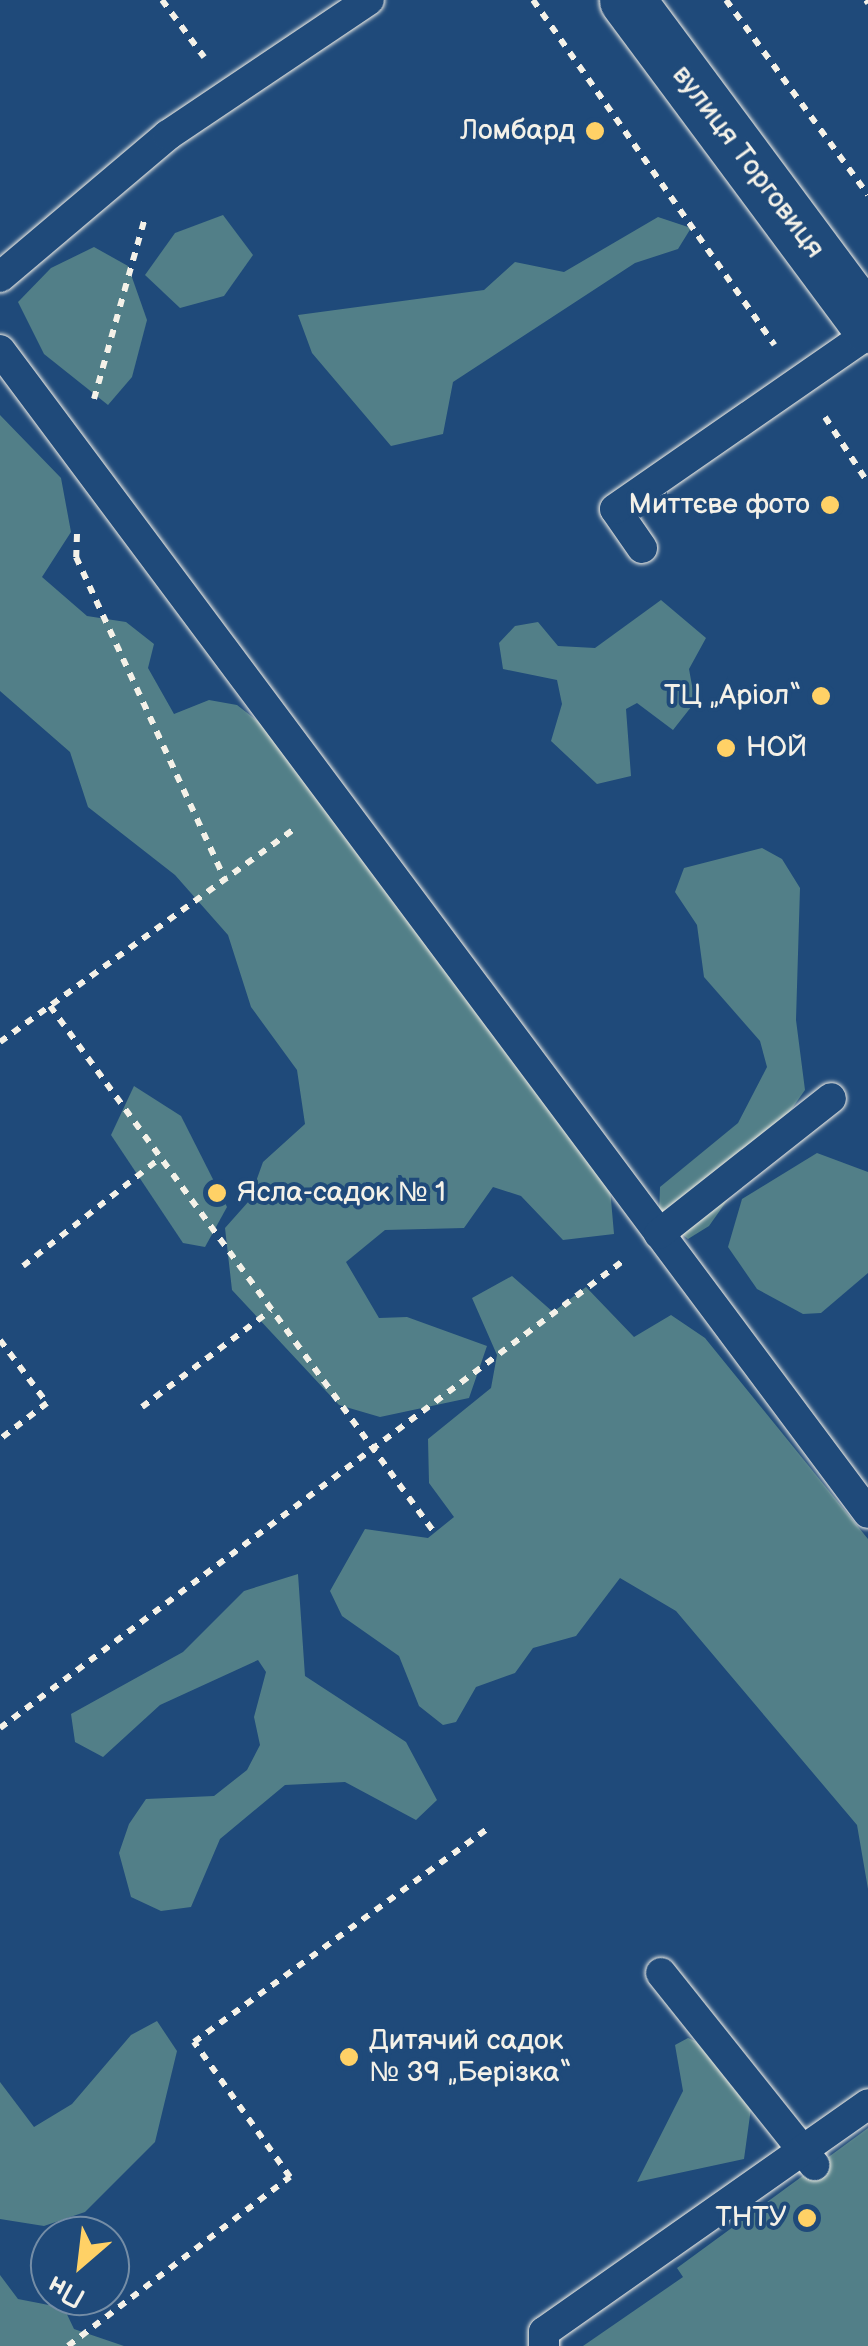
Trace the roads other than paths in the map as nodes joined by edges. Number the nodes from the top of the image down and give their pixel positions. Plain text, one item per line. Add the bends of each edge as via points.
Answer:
1 (368, 0) edge
2 (627, 0) edge
3 (0, 277) edge
4 (868, 325) edge
5 (868, 334) edge
6 (0, 350) edge
7 (642, 548) dead end
8 (831, 1098) dead end
9 (659, 1234) junction
10 (868, 1513) edge
11 (661, 1974) dead end
12 (868, 2104) edge
13 (809, 2161) junction
14 (544, 2346) edge

1 - 3 lane via 168,135
2 - 4 main road, вулиця Торговиця
5 - 7 lane via 615,509
6 - 9 lane
8 - 9 lane
9 - 10 lane
11 - 13 lane
12 - 13 lane
13 - 14 lane via 544,2332

